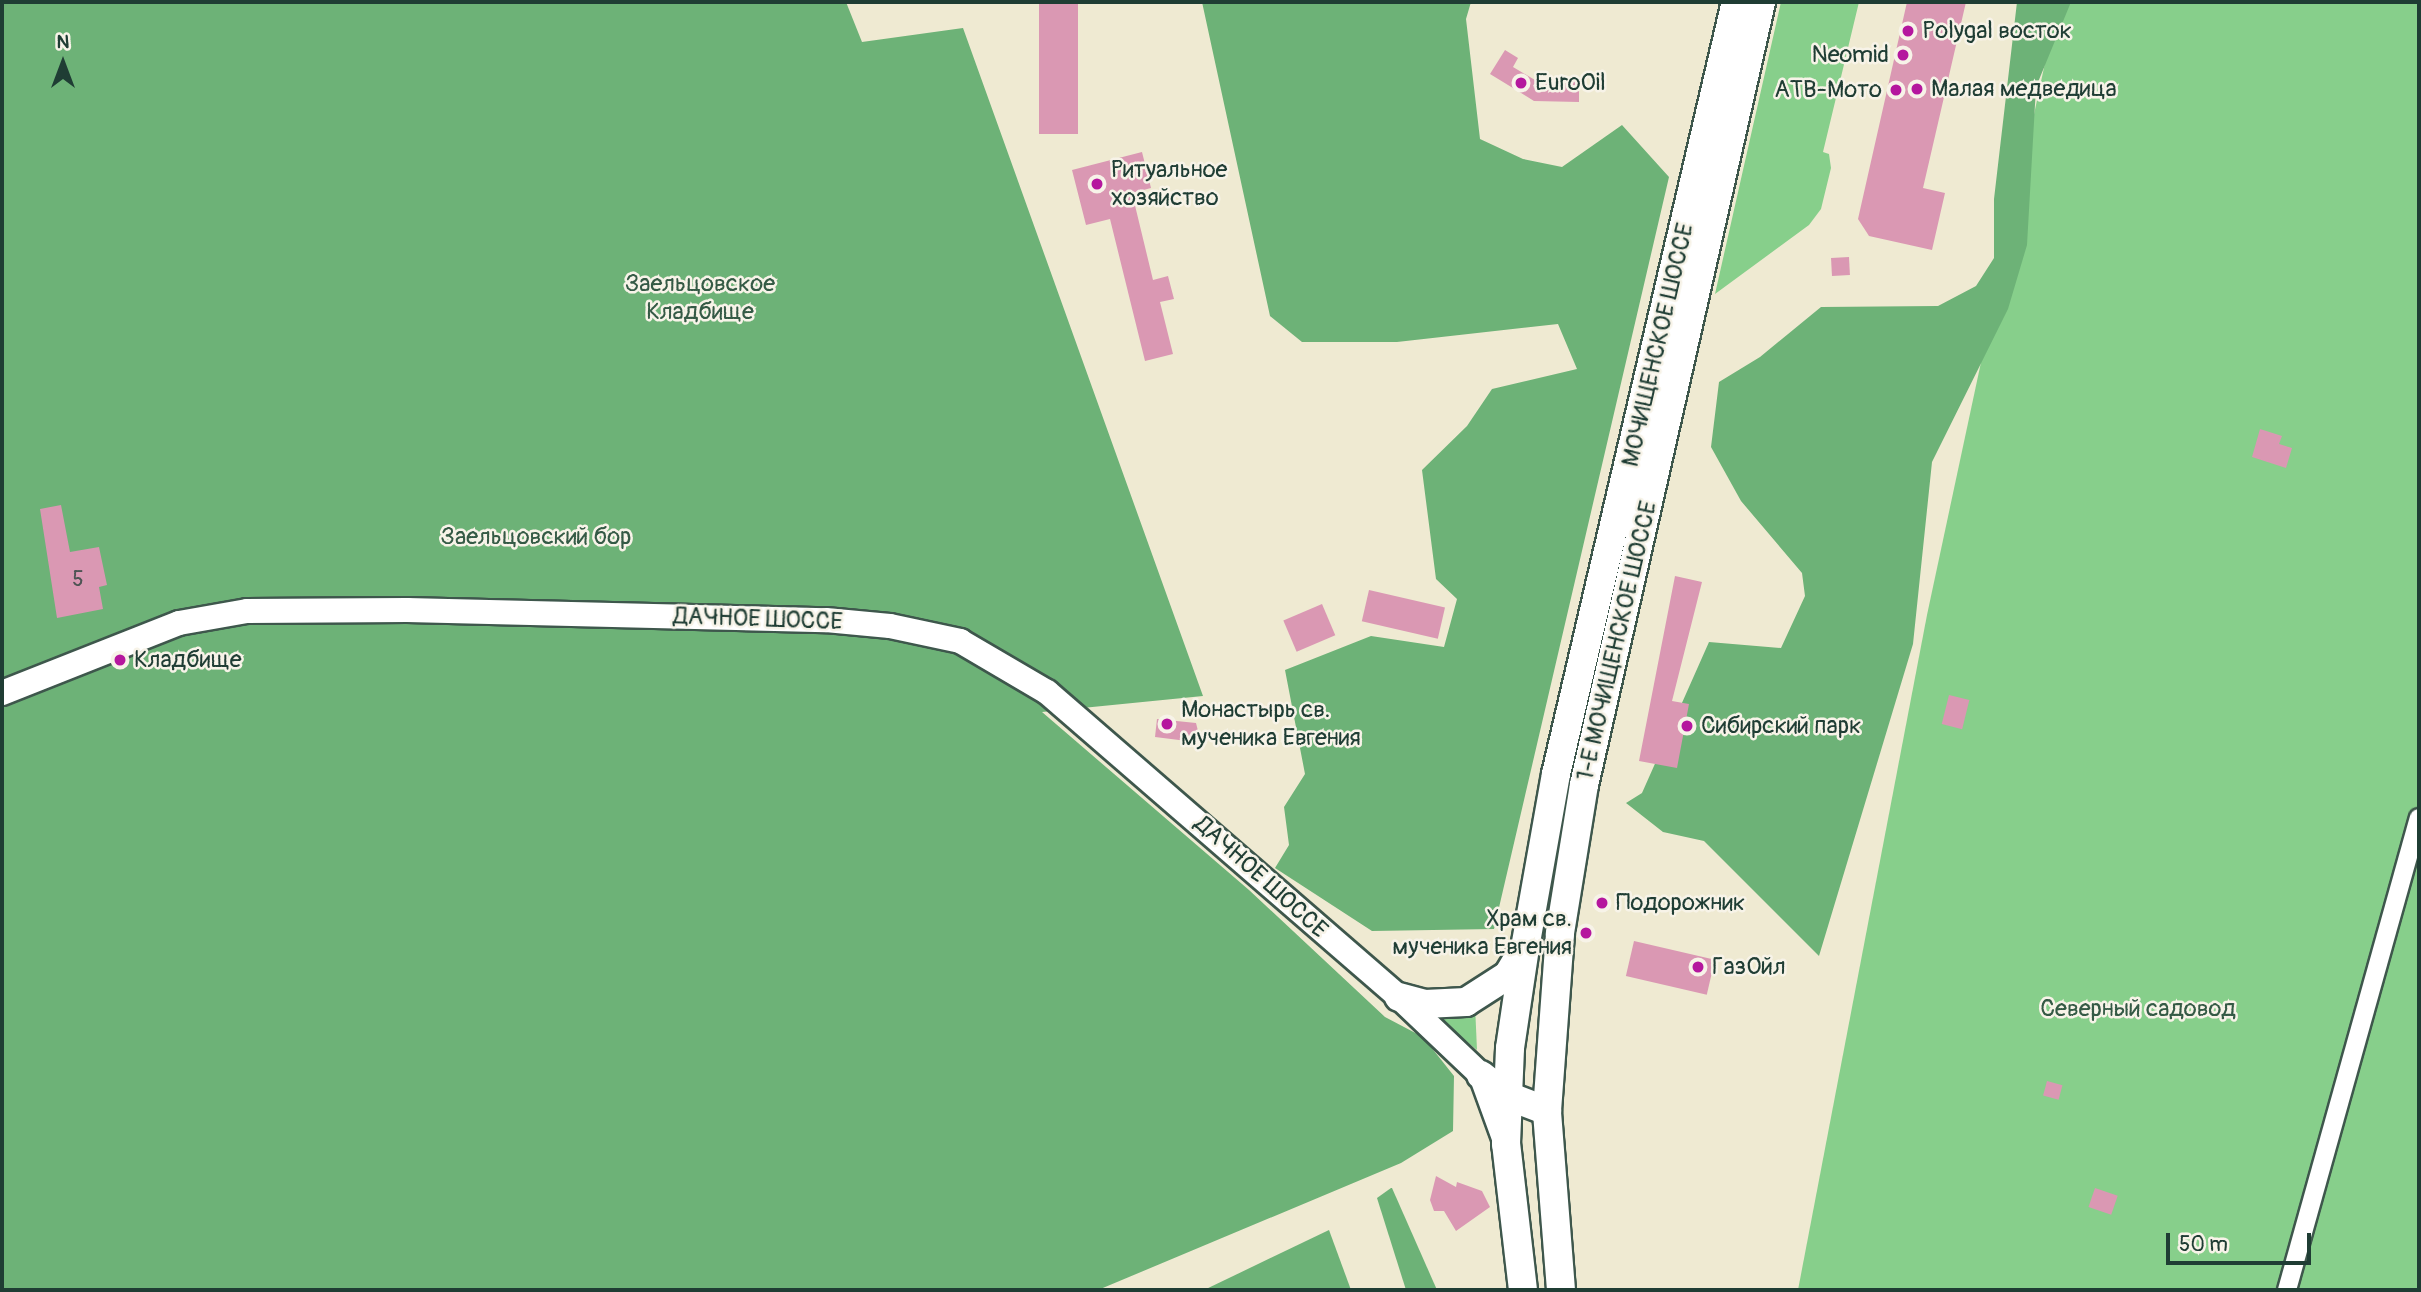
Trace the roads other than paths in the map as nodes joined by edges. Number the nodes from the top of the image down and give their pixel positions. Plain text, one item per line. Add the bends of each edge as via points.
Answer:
1 (1736, 2) edge
2 (1760, 2) edge
3 (2, 693) edge
4 (2419, 818) edge
5 (1525, 948) junction
6 (1399, 997) junction
7 (1481, 1075) junction
8 (1507, 1096) junction
9 (1548, 1111) junction
10 (1506, 1143) junction
11 (1522, 1290) edge
12 (1560, 1290) edge
13 (2287, 1290) edge

1 - 5 main road, МОЧИЩЕНСКОЕ ШОССЕ via 1556,774
2 - 9 main road, 1-Е МОЧИЩЕНСКОЕ ШОССЕ via 1584,785 1560,933
3 - 6 street, ДАЧНОЕ ШОССЕ via 179,623 247,611 827,620 925,631 960,641 1047,692
4 - 13 street
5 - 6 main road via 1508,975 1466,1002 1425,1004
5 - 8 main road, МОЧИЩЕНСКОЕ ШОССЕ
6 - 7 street, ДАЧНОЕ ШОССЕ
7 - 8 main road
7 - 10 street
8 - 9 main road
8 - 10 main road, МОЧИЩЕНСКОЕ ШОССЕ
9 - 12 main road, 1-Е МОЧИЩЕНСКОЕ ШОССЕ
10 - 11 main road

